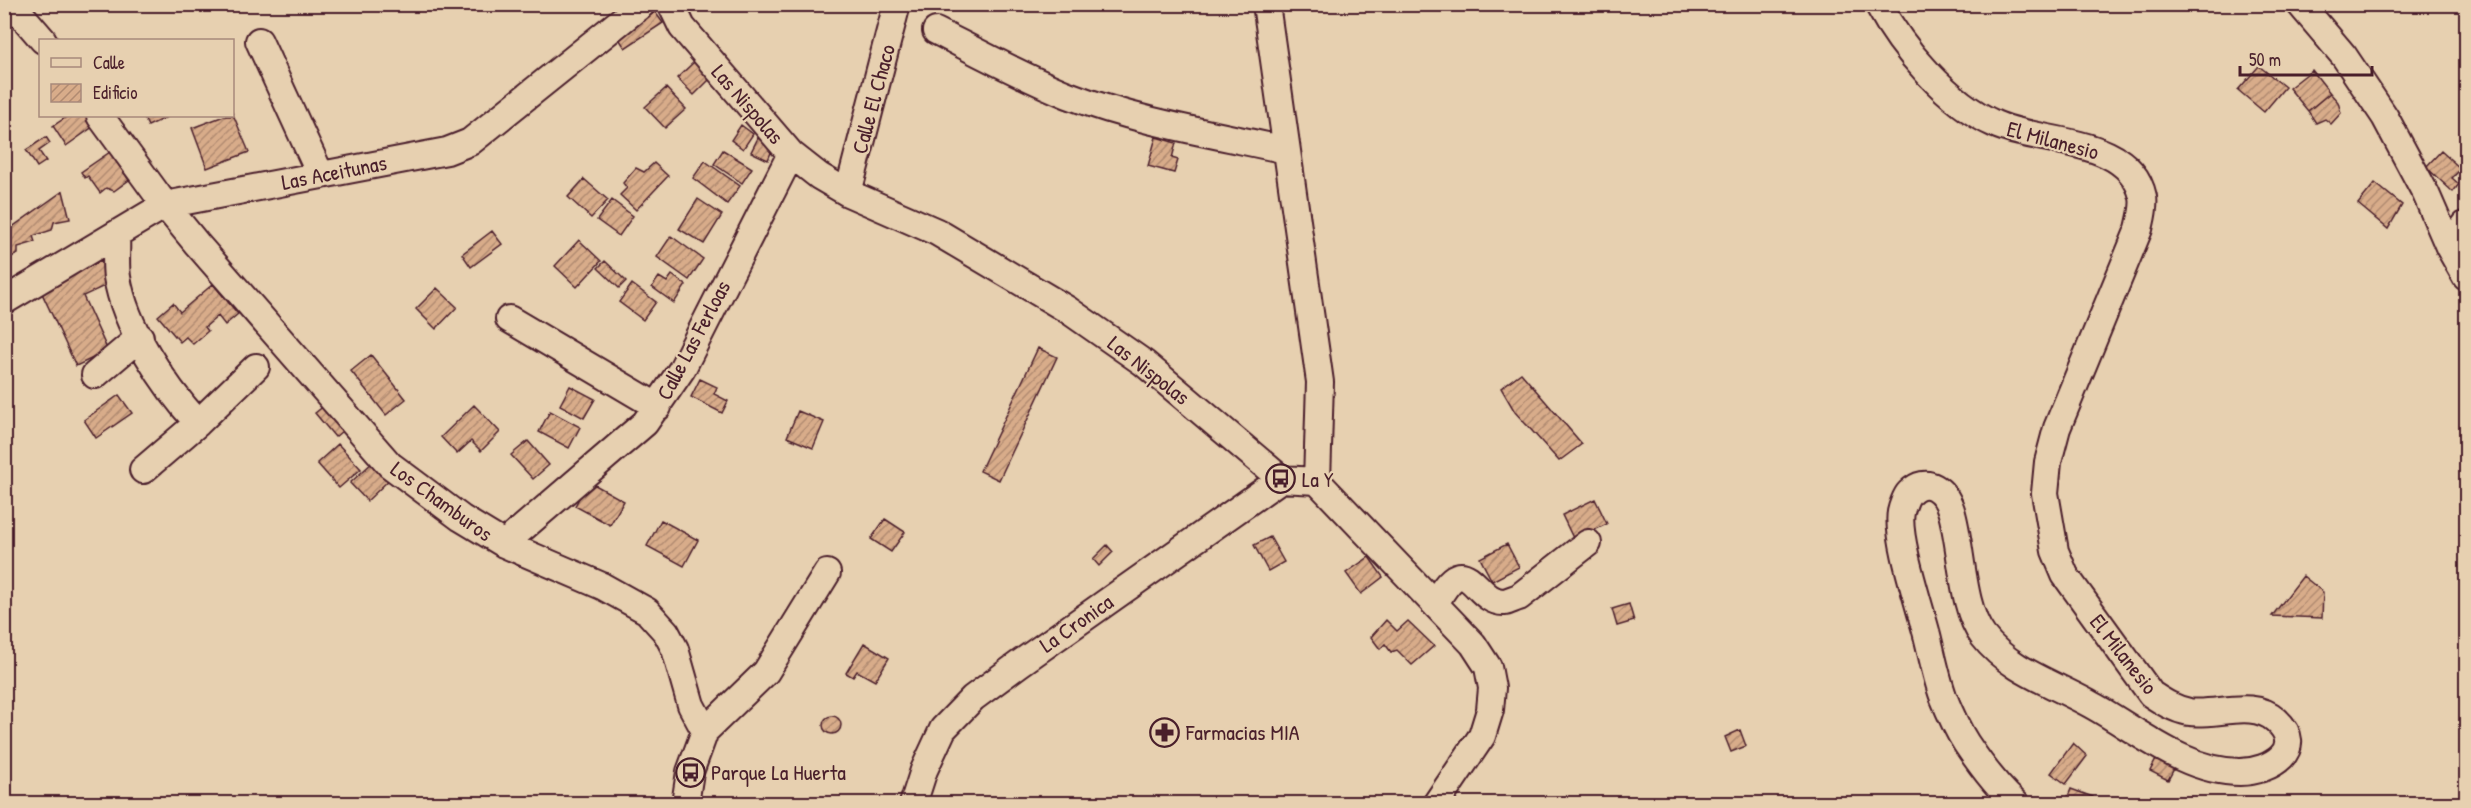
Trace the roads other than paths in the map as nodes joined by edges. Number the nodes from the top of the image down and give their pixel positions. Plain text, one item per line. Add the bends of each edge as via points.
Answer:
1 (12, 4) edge
2 (642, 4) edge
3 (671, 4) edge
4 (897, 4) edge
5 (1266, 4) edge
6 (1878, 4) edge
7 (2300, 4) edge
8 (936, 31) dead end
9 (42, 39) edge
10 (259, 41) dead end
11 (101, 117) edge
12 (1286, 150) junction
13 (791, 154) junction
14 (320, 174) junction
15 (848, 193) junction
16 (165, 205) junction
17 (2466, 224) edge
18 (116, 235) junction
19 (2449, 247) junction
20 (2466, 277) edge
21 (4, 301) edge
22 (509, 319) dead end
23 (140, 337) junction
24 (256, 367) dead end
25 (95, 375) dead end
26 (658, 407) junction
27 (198, 423) junction
28 (143, 470) dead end
29 (1281, 479) junction
30 (1317, 481) junction
31 (1588, 543) dead end
32 (504, 544) junction
33 (827, 573) dead end
34 (1436, 604) junction
35 (705, 730) junction
36 (684, 804) edge
37 (913, 804) edge
38 (1436, 804) edge
39 (2016, 804) edge

1 - 9 street
2 - 14 street, Las Aceitunas via 470,142 447,151
3 - 13 street, Las Nispolas via 682,27
4 - 15 street, Calle El Chaco
5 - 12 street
6 - 39 street, El Milanesio via 1917,63 1961,103 1995,124 2110,155 2135,174 2144,199 2139,229 2057,428 2048,462 2046,493 2055,551 2065,575 2151,694 2190,712 2253,710 2274,717 2285,730 2287,747 2278,762 2255,772 2228,772 2167,750 2089,703 2012,664 1983,636 1972,617 1947,497 1936,486 1923,484 1909,493 1901,512 1902,540 1943,695 1966,742
7 - 19 street via 2344,56 2385,117
8 - 12 street via 1069,95 1140,117
10 - 14 street
11 - 16 street, Los Chamburos
12 - 30 street via 1320,382
13 - 15 street, Las Nispolas
13 - 26 street, Calle Las Ferloas via 682,369
14 - 16 street, Las Aceitunas
15 - 29 street, Las Nispolas via 937,232 1068,310 1144,363
16 - 18 street, Las Aceitunas
16 - 32 street, Los Chamburos via 390,465 461,518
17 - 19 street
18 - 21 street, Las Aceitunas
18 - 23 street via 117,277
19 - 20 street
22 - 26 street
23 - 25 street
23 - 27 street via 176,399
24 - 27 street
26 - 32 street, Calle Las Ferloas via 645,423
27 - 28 street
29 - 30 street
29 - 37 street, La Cronica via 973,698 943,729
30 - 34 street
31 - 34 street via 1519,597 1505,602 1494,600 1475,583 1459,576 1446,585
32 - 35 street, Los Chamburos via 602,586 647,611 675,649 691,705
33 - 35 street via 766,672
34 - 38 street via 1478,652 1488,667 1492,688 1482,736
35 - 36 street

